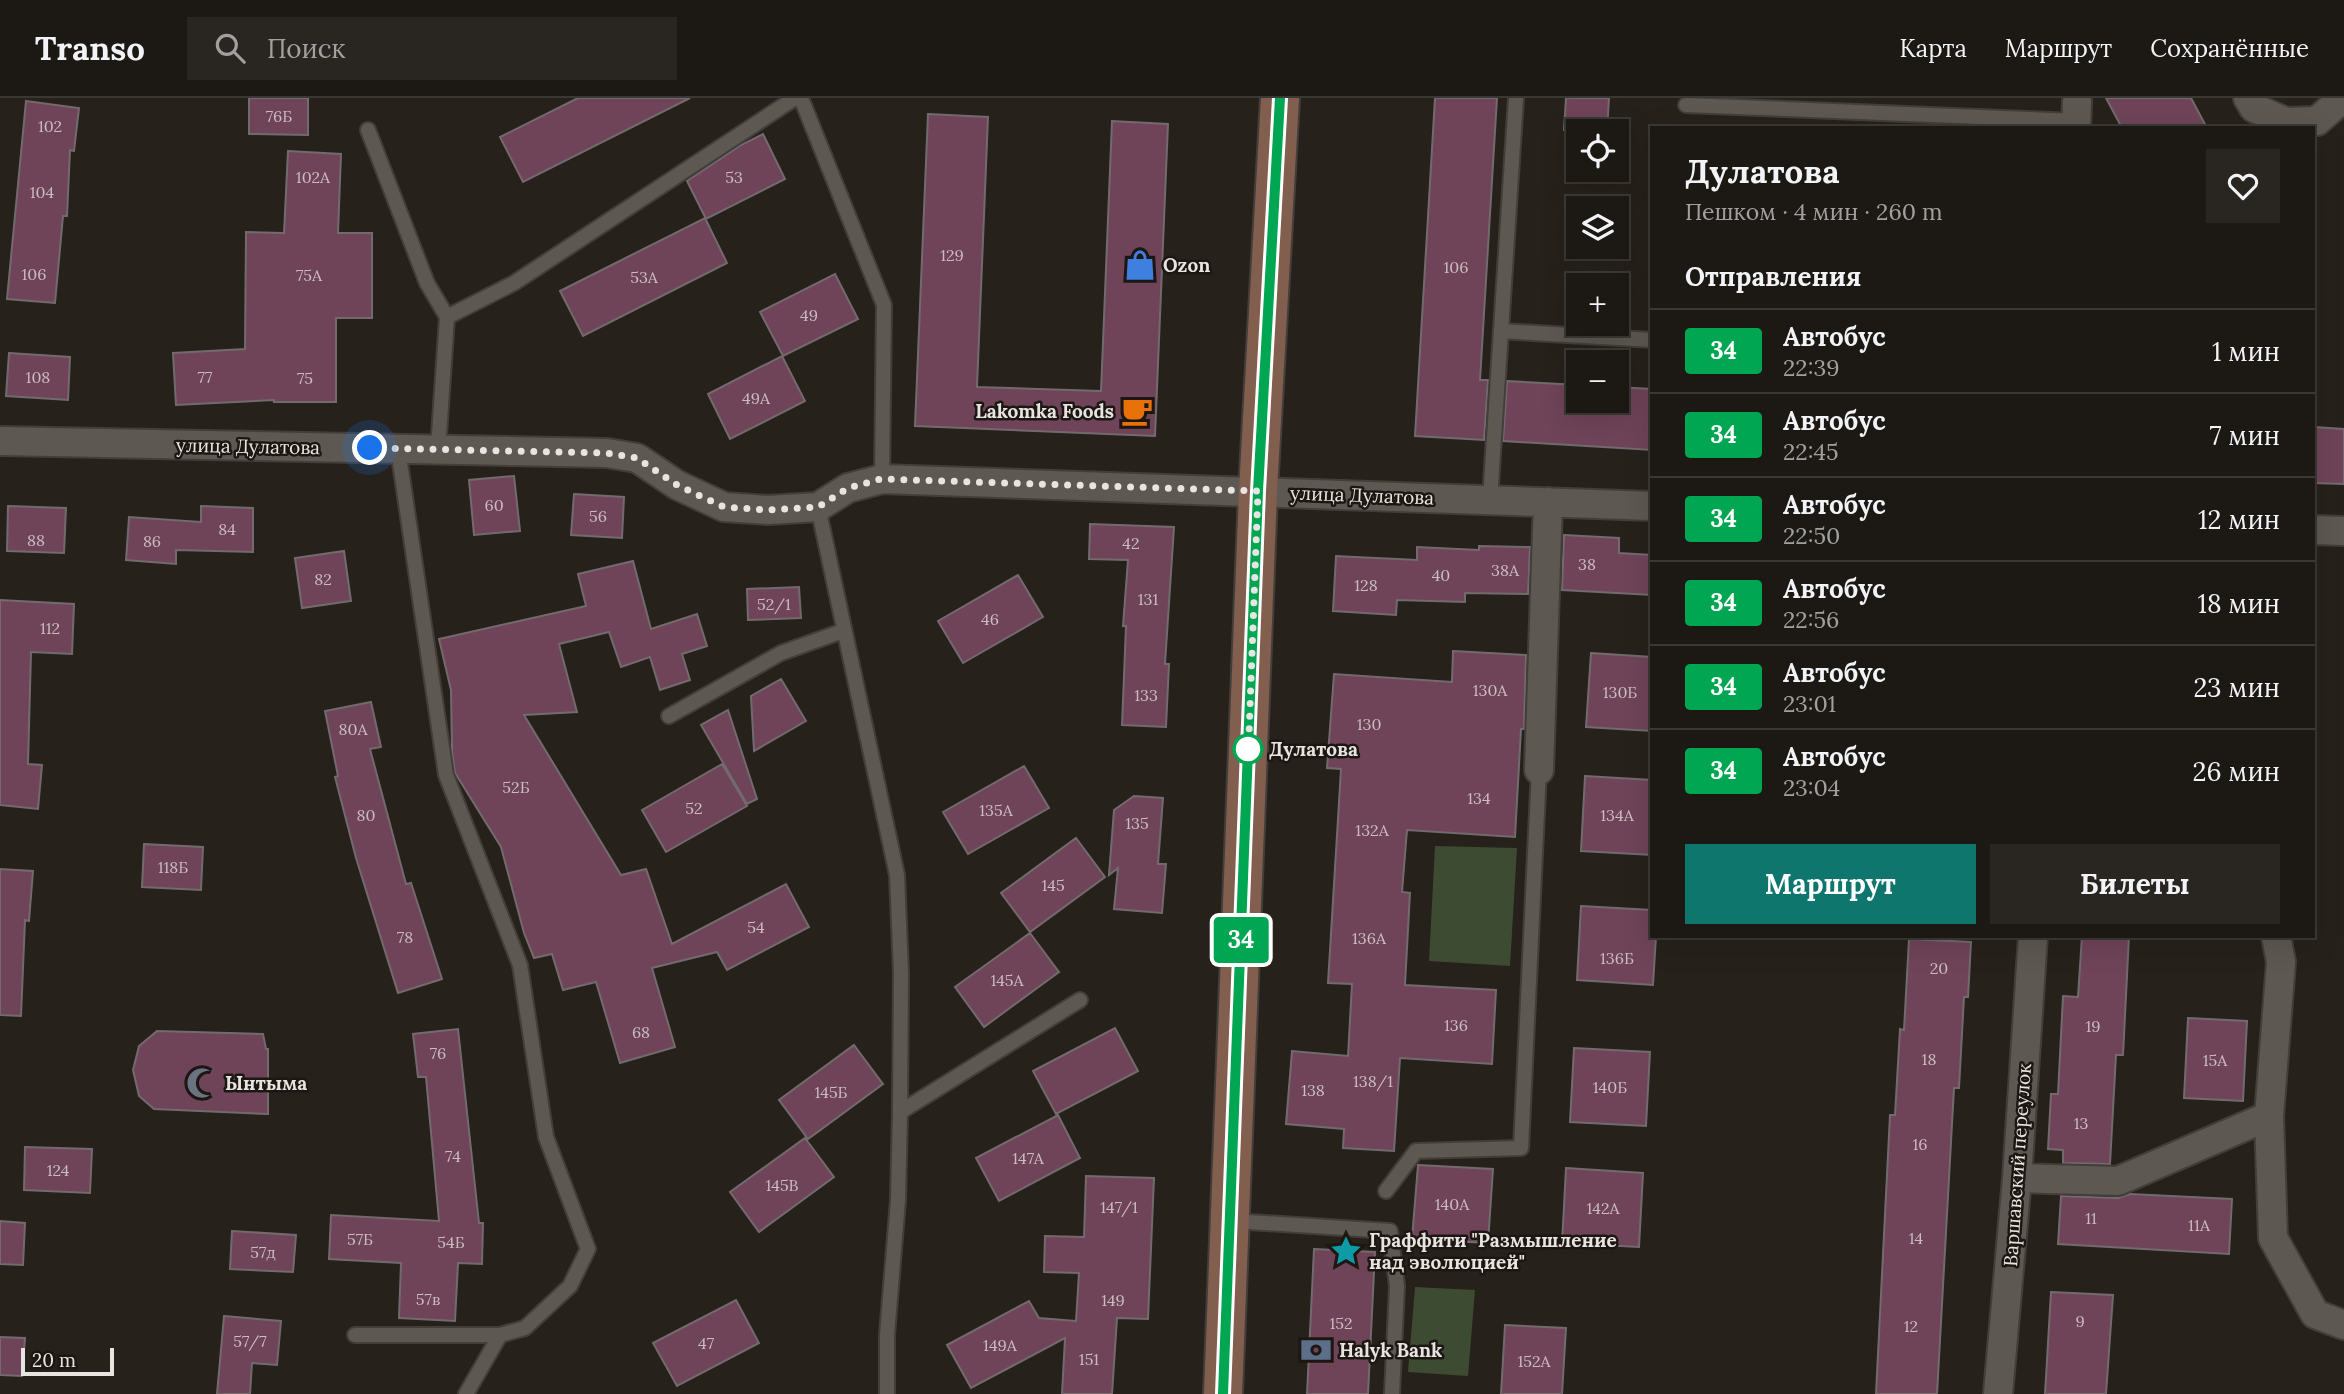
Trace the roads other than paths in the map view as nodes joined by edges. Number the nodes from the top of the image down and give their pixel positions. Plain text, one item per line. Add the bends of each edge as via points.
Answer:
1 (795, 98) edge
2 (801, 98) edge
3 (1280, 98) edge
4 (1516, 98) edge
5 (2248, 98) edge
6 (2343, 98) edge
7 (1686, 105) dead end
8 (2076, 117) edge
9 (368, 130) dead end
10 (447, 317) junction
11 (1501, 331) junction
12 (1650, 340) edge
13 (0, 441) edge
14 (398, 449) junction
15 (438, 450) junction
16 (881, 479) junction
17 (1258, 491) junction
18 (1490, 500) junction
19 (1548, 502) junction
20 (1650, 506) edge
21 (818, 507) junction
22 (2315, 530) edge
23 (2344, 531) edge
24 (843, 631) junction
25 (669, 716) dead end
26 (1539, 770) joint
27 (2033, 938) edge
28 (2276, 938) edge
29 (1080, 1000) dead end
30 (900, 1112) junction
31 (2269, 1116) junction
32 (2017, 1178) junction
33 (1386, 1191) dead end
34 (1231, 1221) junction
35 (2344, 1325) edge
36 (355, 1335) dead end
37 (500, 1335) junction
38 (466, 1394) edge
39 (887, 1394) edge
40 (1223, 1394) edge
41 (1392, 1394) edge
42 (1998, 1394) edge

1 - 10 lane via 514,283
2 - 16 lane via 884,305
3 - 17 main road
4 - 11 lane
5 - 6 street via 2253,108 2286,122 2317,121
7 - 8 lane
9 - 10 lane via 427,283
10 - 15 lane
11 - 12 lane
11 - 18 lane
13 - 14 street, улица Дулатова
14 - 15 street, улица Дулатова
14 - 37 lane via 446,775 520,965 546,1138 588,1250 570,1286 525,1328
15 - 21 street, улица Дулатова via 607,453 637,458 677,485 724,507
16 - 17 street, улица Дулатова
16 - 21 street, улица Дулатова via 848,488
17 - 18 street, улица Дулатова
17 - 34 main road
18 - 19 street, улица Дулатова
19 - 20 street, улица Дулатова
19 - 26 street
21 - 24 lane
22 - 23 street
24 - 25 lane via 781,653
24 - 30 lane via 897,875
26 - 33 lane via 1521,1148 1416,1151
27 - 32 street, Варшавский переулок
28 - 31 street via 2281,962
29 - 30 lane
30 - 39 lane
31 - 32 street via 2118,1181
31 - 35 street via 2273,1238 2315,1314
32 - 42 street, Варшавский переулок
34 - 40 main road
34 - 41 lane via 1390,1231 1397,1286
36 - 37 lane
37 - 38 lane

